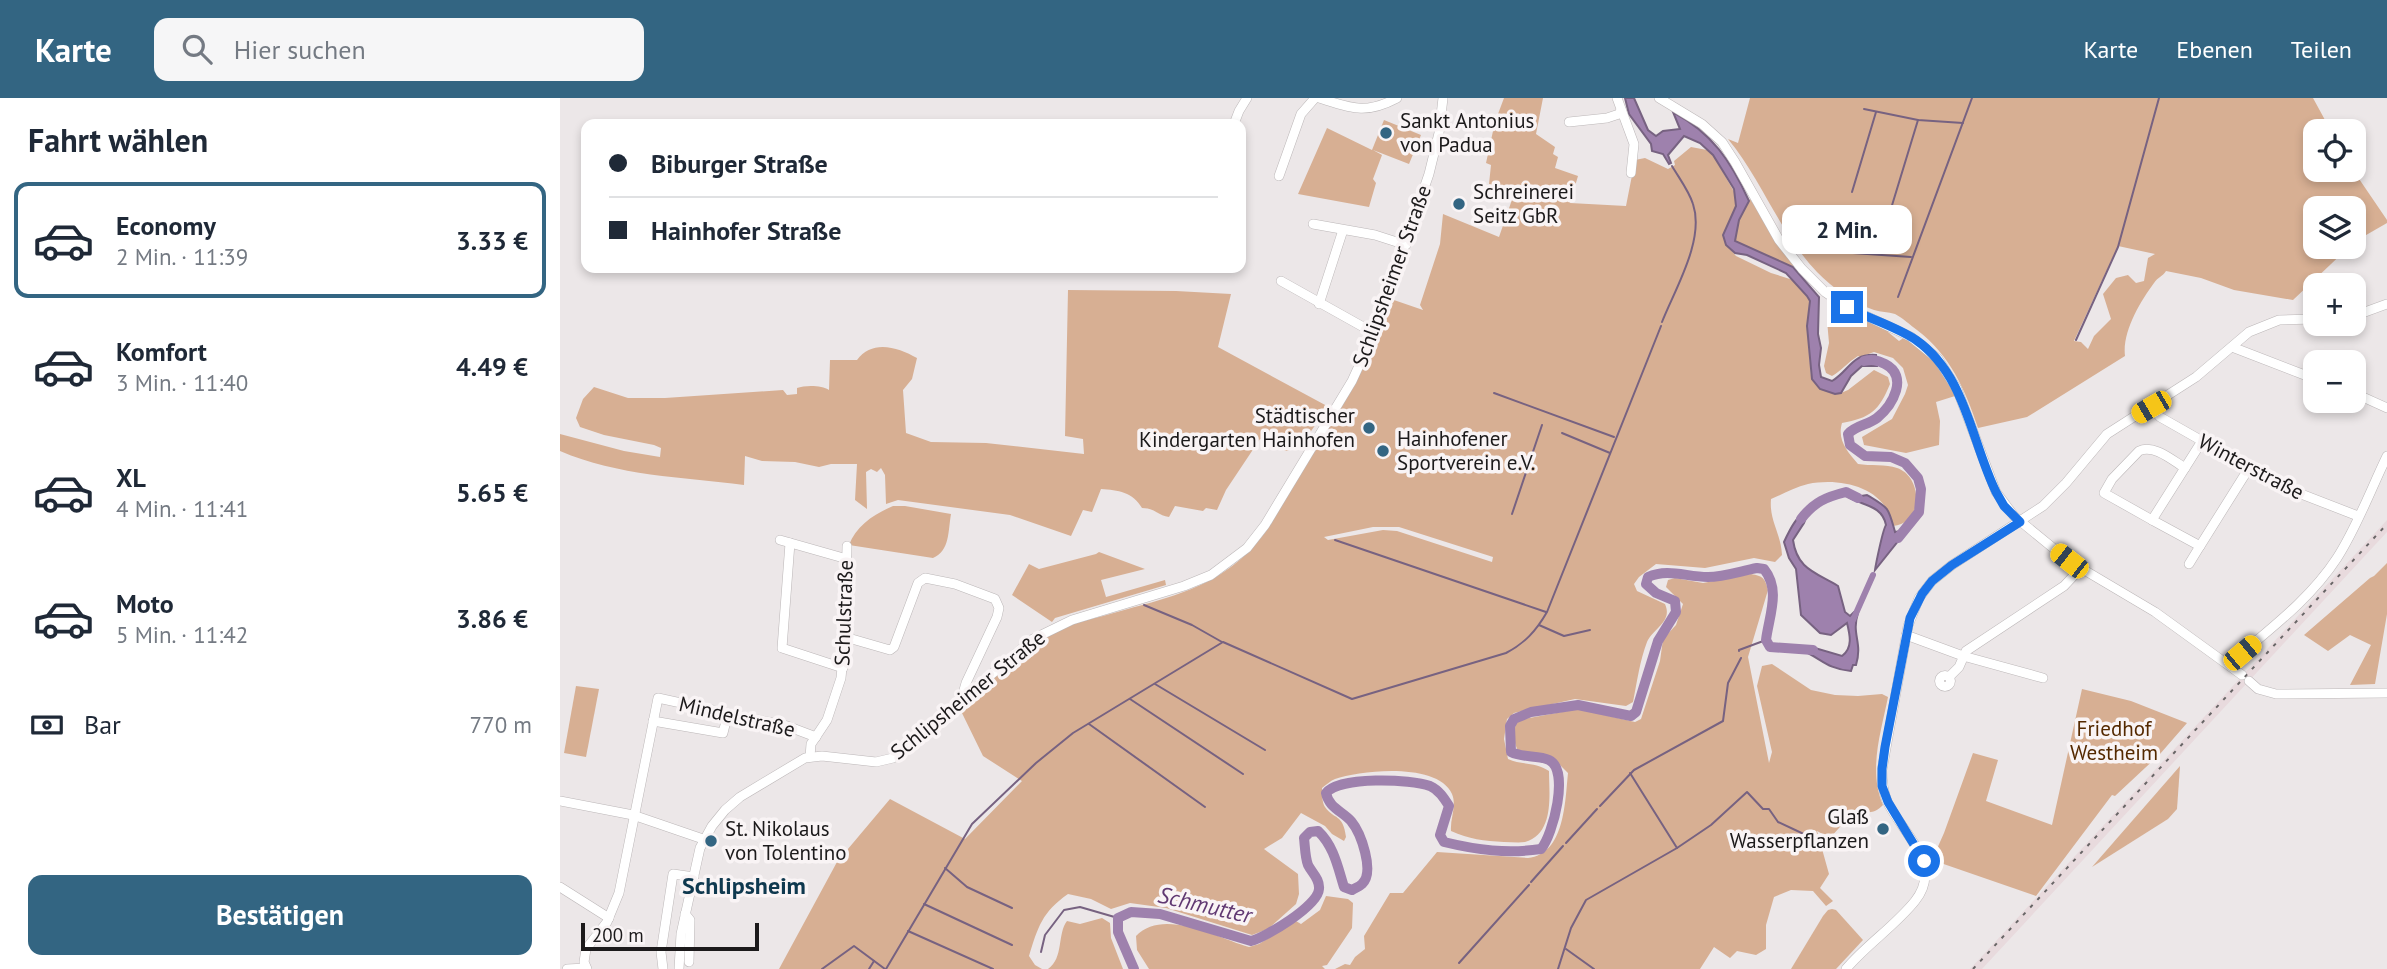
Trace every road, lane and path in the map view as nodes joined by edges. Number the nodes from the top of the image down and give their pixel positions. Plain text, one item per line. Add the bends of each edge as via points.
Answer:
1 (1247, 98) edge
2 (1317, 98) edge
3 (1396, 98) edge
4 (1443, 98) edge
5 (1617, 98) edge
6 (1664, 101) edge
7 (1621, 110) junction
8 (1236, 119) edge
9 (1569, 122) dead end
10 (1631, 173) dead end
11 (1279, 176) dead end
12 (1313, 224) dead end
13 (1343, 230) junction
14 (1406, 245) junction
15 (1281, 281) dead end
16 (1319, 304) junction
17 (2387, 304) edge
18 (2366, 312) edge
19 (2303, 319) edge
20 (1374, 333) junction
21 (2232, 347) junction
22 (2303, 374) edge
23 (2366, 398) edge
24 (2151, 407) junction
25 (2387, 408) edge
26 (2202, 441) junction
27 (2387, 456) edge
28 (2185, 468) junction
29 (2249, 468) junction
30 (2358, 516) junction
31 (2152, 520) junction
32 (2020, 522) junction
33 (847, 546) dead end
34 (2200, 546) junction
35 (847, 559) junction
36 (2189, 564) dead end
37 (2080, 569) junction
38 (1906, 635) junction
39 (845, 637) junction
40 (1964, 656) junction
41 (2229, 664) junction
42 (843, 668) junction
43 (1949, 677) dead end
44 (2043, 678) dead end
45 (2387, 693) edge
46 (966, 696) junction
47 (728, 713) junction
48 (653, 721) junction
49 (816, 737) junction
50 (810, 757) junction
51 (560, 801) edge
52 (633, 815) junction
53 (703, 839) junction
54 (694, 877) junction
55 (560, 887) edge
56 (685, 914) junction
57 (608, 918) junction
58 (690, 962) dead end
59 (586, 968) edge
60 (567, 969) edge
61 (663, 969) edge
62 (679, 969) edge
63 (1846, 969) edge

1 - 8 street
2 - 3 street via 1357,110
2 - 11 street via 1301,114
4 - 14 street, Schlipsheimer Straße via 1435,151
5 - 7 street
6 - 32 street via 1722,142 1779,240 1825,292 1911,337 1938,359 1957,389 1996,492
7 - 9 street via 1607,118
7 - 10 street via 1634,144
12 - 13 street
13 - 14 street
13 - 16 street
14 - 20 street, Schlipsheimer Straße
15 - 16 street
16 - 20 street
17 - 18 street
19 - 21 street via 2267,323
20 - 46 street, Schlipsheimer Straße via 1352,381 1247,548 1211,575 1056,626 1026,644
21 - 22 street
21 - 24 street
23 - 25 street
24 - 26 street, Winterstraße
24 - 32 street via 2107,435 2054,496
26 - 28 street
26 - 29 street, Winterstraße
27 - 30 street
28 - 31 street
28 - 31 street via 2146,448 2109,483 2104,493
29 - 30 street, Winterstraße via 2292,491
29 - 34 street
30 - 41 street via 2320,581
31 - 34 street
32 - 37 street
32 - 38 street via 1932,581 1919,598
33 - 35 street, Schulstraße
34 - 36 street
35 - 39 street, Schulstraße
35 - 42 street via 785,541 782,648
37 - 40 street via 2064,586
37 - 41 street via 2155,612
38 - 40 street
38 - 63 street via 1882,786 1924,861 1923,884 1913,903
39 - 42 street, Schulstraße
39 - 46 street via 890,650 918,583 925,578 995,599 998,617 966,683
40 - 43 street
40 - 44 street
41 - 45 street via 2258,689 2276,694
42 - 49 street, Schulstraße via 827,720
46 - 50 street, Schlipsheimer Straße via 893,758 876,762
47 - 48 street via 723,733
47 - 48 street, Mindelstraße via 658,698
47 - 49 street, Mindelstraße
48 - 52 street
49 - 50 street, Schulstraße via 809,748
50 - 53 street via 733,803
51 - 52 street
52 - 53 street
52 - 57 street via 618,898
53 - 54 street
54 - 56 street
54 - 61 street via 676,873 672,877 661,952
55 - 57 street
56 - 58 street via 690,920
56 - 62 street
57 - 59 street via 586,949
59 - 60 street

